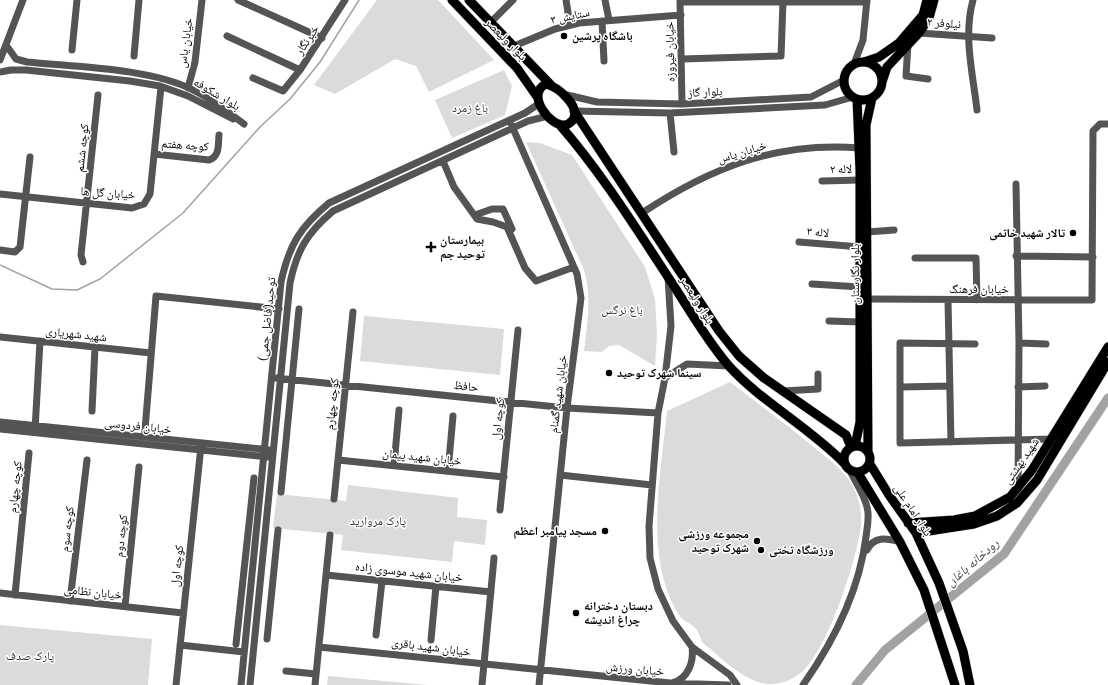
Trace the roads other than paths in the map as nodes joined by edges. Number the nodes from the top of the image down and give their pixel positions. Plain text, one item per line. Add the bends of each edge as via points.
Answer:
1 (23, 0) edge
2 (77, 0) edge
3 (139, 0) edge
4 (202, 0) edge
5 (238, 0) edge
6 (345, 0) edge
7 (452, 0) edge
8 (469, 0) edge
9 (513, 0) edge
10 (566, 0) edge
11 (605, 0) edge
12 (927, 0) edge
13 (934, 0) edge
14 (973, 0) edge
15 (680, 1) edge
16 (867, 1) edge
17 (783, 2) junction
18 (681, 15) junction
19 (605, 21) junction
20 (491, 22) junction
21 (570, 25) junction
22 (919, 33) junction
23 (227, 36) dead end
24 (968, 36) junction
25 (322, 38) junction
26 (992, 38) dead end
27 (908, 44) junction
28 (6, 45) junction
29 (514, 46) junction
30 (72, 50) dead end
31 (134, 56) dead end
32 (879, 56) junction
33 (682, 59) junction
34 (0, 60) edge
35 (604, 61) dead end
36 (864, 62) junction
37 (532, 64) junction
38 (854, 64) junction
39 (887, 66) junction
40 (300, 70) junction
41 (0, 72) edge
42 (522, 74) junction
43 (253, 78) dead end
44 (928, 79) dead end
45 (844, 80) junction
46 (882, 82) junction
47 (552, 86) junction
48 (161, 87) junction
49 (188, 88) junction
50 (822, 92) junction
51 (563, 94) junction
52 (98, 95) dead end
53 (855, 98) junction
54 (872, 98) junction
55 (539, 101) junction
56 (590, 101) junction
57 (682, 104) junction
58 (825, 105) junction
59 (977, 110) dead end
60 (574, 111) junction
61 (591, 111) junction
62 (670, 113) junction
63 (548, 116) junction
64 (509, 120) junction
65 (559, 124) junction
66 (1108, 124) edge
67 (513, 128) junction
68 (219, 135) dead end
69 (860, 148) junction
70 (674, 152) dead end
71 (154, 154) junction
72 (30, 157) dead end
73 (443, 161) junction
74 (413, 164) junction
75 (417, 172) junction
76 (860, 180) junction
77 (822, 181) dead end
78 (1016, 184) dead end
79 (0, 194) edge
80 (26, 196) junction
81 (87, 203) junction
82 (642, 213) junction
83 (476, 217) junction
84 (894, 230) dead end
85 (866, 232) junction
86 (799, 242) dead end
87 (860, 247) junction
88 (0, 250) edge
89 (1016, 256) junction
90 (1092, 257) junction
91 (915, 258) dead end
92 (83, 262) dead end
93 (573, 265) junction
94 (668, 277) junction
95 (812, 284) dead end
96 (860, 287) junction
97 (867, 299) junction
98 (948, 300) junction
99 (977, 300) junction
100 (1018, 300) junction
101 (278, 308) junction
102 (300, 309) dead end
103 (353, 312) dead end
104 (830, 322) dead end
105 (860, 322) junction
106 (518, 330) dead end
107 (0, 337) edge
108 (40, 341) junction
109 (949, 343) junction
110 (1019, 343) junction
111 (975, 344) dead end
112 (1046, 344) dead end
113 (95, 347) junction
114 (1108, 347) edge
115 (151, 353) junction
116 (1108, 362) edge
117 (730, 366) junction
118 (818, 374) dead end
119 (272, 377) junction
120 (280, 378) junction
121 (665, 378) junction
122 (293, 379) junction
123 (345, 385) junction
124 (949, 386) junction
125 (1045, 386) dead end
126 (901, 387) junction
127 (1018, 387) junction
128 (783, 391) junction
129 (511, 402) junction
130 (567, 408) junction
131 (399, 410) dead end
132 (92, 411) dead end
133 (1067, 412) junction
134 (658, 413) junction
135 (453, 416) dead end
136 (1076, 417) junction
137 (0, 422) edge
138 (0, 429) edge
139 (35, 429) junction
140 (1018, 439) junction
141 (1051, 439) junction
142 (144, 441) junction
143 (951, 442) junction
144 (201, 446) junction
145 (853, 446) junction
146 (868, 451) junction
147 (29, 453) dead end
148 (265, 453) junction
149 (273, 454) junction
150 (87, 460) dead end
151 (338, 460) junction
152 (844, 463) junction
153 (870, 464) junction
154 (394, 465) junction
155 (139, 467) dead end
156 (448, 471) junction
157 (854, 472) junction
158 (560, 475) junction
159 (504, 477) junction
160 (254, 478) dead end
161 (652, 485) junction
162 (1018, 489) junction
163 (281, 492) dead end
164 (334, 499) dead end
165 (500, 510) dead end
166 (908, 523) junction
167 (278, 530) dead end
168 (916, 533) junction
169 (330, 535) dead end
170 (900, 542) junction
171 (864, 554) junction
172 (494, 558) dead end
173 (326, 575) junction
174 (382, 581) junction
175 (436, 586) junction
176 (241, 591) junction
177 (251, 592) junction
178 (259, 592) junction
179 (491, 592) junction
180 (0, 593) edge
181 (271, 594) junction
182 (15, 595) junction
183 (70, 601) junction
184 (125, 606) junction
185 (183, 613) junction
186 (376, 635) dead end
187 (267, 639) dead end
188 (431, 640) dead end
189 (236, 644) dead end
190 (180, 645) junction
191 (319, 647) junction
192 (692, 647) junction
193 (244, 652) junction
194 (484, 664) junction
195 (286, 671) dead end
196 (540, 671) junction
197 (316, 674) junction
198 (670, 683) junction
199 (176, 685) edge
200 (241, 685) edge
201 (250, 685) edge
202 (315, 685) edge
203 (482, 685) edge
204 (539, 685) edge
205 (728, 685) edge
206 (736, 685) edge
207 (802, 685) edge
208 (955, 685) edge
209 (970, 685) edge

1 - 28 street
2 - 30 street
3 - 31 street
4 - 49 street, خیابان یاس via 195,62
5 - 25 street
6 - 25 street, خبرنگار
7 - 42 main road, بلوار ولیعصر
8 - 20 main road, بلوار ولیعصر
9 - 20 street
10 - 21 street
11 - 19 street
12 - 32 main road via 923,15 899,43
13 - 22 main road via 929,18
14 - 24 street via 968,16
15 - 17 street
15 - 18 street, خیابان فیروزه
16 - 17 street
16 - 38 street via 863,40
17 - 33 street via 781,56
18 - 19 street, ستایش ۳
18 - 33 street, خیابان فیروزه
19 - 21 street, ستایش ۳
19 - 35 street
20 - 29 main road, بلوار ولیعصر
21 - 29 street, ستایش ۳
22 - 24 street, نیلوفر ۲
22 - 27 main road
23 - 40 street
24 - 26 street, نیلوفر ۲
24 - 59 street
25 - 40 street, خبرنگار
27 - 39 main road
27 - 44 street via 906,76
28 - 34 street
28 - 49 street, بلوار شکوفه via 16,59 27,62 131,73 162,79
29 - 37 main road, بلوار ولیعصر
32 - 36 main road
32 - 39 main road via 881,65
33 - 57 street, خیابان فیروزه
36 - 38 main road
36 - 46 main road via 877,68
37 - 42 main road via 531,74
37 - 47 main road, بلوار ولیعصر
38 - 45 main road via 847,71
39 - 46 main road
40 - 43 street, خبرنگار via 283,91
41 - 48 street, بلوار شکوفه via 26,70 130,81
42 - 55 main road, بلوار ولیعصر
45 - 50 street, بلوار گاز
45 - 53 main road via 846,90
46 - 54 main road via 879,91
47 - 51 main road, بلوار ولیعصر
47 - 55 main road via 546,84 541,87 537,92
48 - 49 street, بلوار شکوفه via 188,96 215,112 244,124 219,105
48 - 71 street, خیابان گل ها
50 - 57 street, بلوار گاز via 811,97
50 - 58 street via 827,97
51 - 56 street, بلوار گاز
51 - 60 main road, بلوار ولیعصر
52 - 81 street, کوچه ششم
53 - 54 main road
53 - 58 street, بلوار گاز
53 - 69 main road, بلوار نگارستان
54 - 85 main road, بلوار نگارستان via 866,125
55 - 63 main road, بلوار ولیعصر
55 - 64 street, توحید(فاضل جمی)
56 - 57 street, بلوار گاز
56 - 61 street via 585,105 586,109
58 - 62 street, بلوار گاز
60 - 61 street, بلوار گاز
60 - 65 main road via 571,123
60 - 82 main road, بلوار ولیعصر
61 - 62 street, بلوار گاز
62 - 70 street
63 - 65 main road, بلوار ولیعصر
63 - 67 street, توحید(فاضل جمی)
64 - 67 street, خیابان شهید گمنام
64 - 74 street, توحید(فاضل جمی)
65 - 94 main road, بلوار ولیعصر via 582,149
66 - 90 street via 1100,124 1093,131
67 - 73 street, توحید(فاضل جمی)
67 - 93 street, خیابان شهید گمنام
68 - 71 street, کوچه هفتم via 217,154 209,160
69 - 76 main road, بلوار نگارستان
69 - 82 street, خیابان یاس via 812,147 758,156 712,172
71 - 81 street, خیابان گل ها via 150,194 144,204 132,208
72 - 80 street
73 - 75 street, توحید(فاضل جمی)
73 - 83 street via 454,187
74 - 75 street
74 - 101 street, توحید(فاضل جمی) via 329,203 310,218 296,237 286,259
75 - 120 street, توحید(فاضل جمی) via 333,211 303,242 294,262 290,283
76 - 77 street, لاله ۲
76 - 87 main road, بلوار نگارستان
78 - 89 street
79 - 80 street, خیابان گل ها
80 - 81 street, خیابان گل ها
80 - 88 street via 20,247 14,252
81 - 92 street, کوچه ششم via 81,255
82 - 128 main road, بلوار ولیعصر via 739,356
83 - 93 street via 507,227 525,268 536,281
83 - 93 street via 492,209 503,209 530,271 536,276
84 - 85 street
85 - 97 main road, بلوار نگارستان
86 - 87 street, لاله ۳
87 - 96 main road, بلوار نگارستان
89 - 90 street
89 - 100 street
90 - 100 street, خیابان فرهنگ via 1092,300
91 - 99 street via 976,258
93 - 130 street, خیابان شهید گمنام via 580,285 581,298
94 - 117 main road, بلوار ولیعصر via 708,339
94 - 121 street via 670,326
95 - 96 street
96 - 105 main road, بلوار نگارستان
97 - 98 street, خیابان فرهنگ
97 - 146 main road, بلوار نگارستان
98 - 99 street, خیابان فرهنگ
98 - 109 street
99 - 100 street, خیابان فرهنگ
100 - 110 street
101 - 115 street via 156,296
101 - 119 street, توحید(فاضل جمی)
102 - 122 street
103 - 123 street, کوچه چهارم
104 - 105 street
105 - 145 main road, بلوار نگارستان via 860,422
106 - 129 street, کوچه اول
107 - 108 street, شهید شهریاری
108 - 113 street, شهید شهریاری
108 - 139 street
109 - 111 street
109 - 124 street
109 - 126 street via 900,343
110 - 112 street
110 - 127 street
113 - 115 street, شهید شهریاری
113 - 132 street
114 - 133 main road, شهید بهشتی
115 - 142 street
116 - 136 main road, شهید بهشتی
117 - 121 street via 687,364
117 - 152 main road, بلوار ولیعصر
118 - 128 street via 818,389
119 - 120 street, حافظ
119 - 148 street, توحید(فاضل جمی)
120 - 122 street, حافظ
120 - 149 street, توحید(فاضل جمی)
121 - 134 street
122 - 123 street, حافظ
122 - 163 street
123 - 129 street, حافظ
123 - 151 street, کوچه چهارم
124 - 126 street
124 - 143 street
125 - 127 street
126 - 143 street via 900,443
127 - 140 street
128 - 145 main road, بلوار ولیعصر via 846,435
129 - 130 street, حافظ
129 - 159 street, کوچه اول
130 - 134 street, حافظ
130 - 158 street, خیابان شهید گمنام
131 - 154 street
133 - 136 main road
133 - 141 main road, شهید بهشتی
134 - 161 street
135 - 156 street
136 - 168 main road, شهید بهشتی via 1034,485 1007,511 974,524
137 - 139 street, خیابان فردوسی
138 - 139 street, خیابان فردوسی
139 - 142 street, خیابان فردوسی
140 - 141 street
140 - 143 street
140 - 162 street
141 - 162 main road, شهید بهشتی
142 - 144 street, خیابان فردوسی
144 - 148 street, خیابان فردوسی
144 - 185 street, کوچه اول
145 - 146 main road via 860,446
145 - 152 main road via 844,456
146 - 153 main road
147 - 182 street, کوچه چهارم
148 - 149 street, خیابان فردوسی
148 - 177 street, توحید(فاضل جمی)
149 - 178 street, توحید(فاضل جمی)
150 - 183 street, کوچه سوم
151 - 154 street, خیابان شهید پیمان
151 - 164 street, کوچه چهارم
152 - 157 main road
153 - 157 main road via 865,470
153 - 166 main road, بلوار امام علی
154 - 156 street, خیابان شهید پیمان
155 - 184 street, کوچه دوم
156 - 159 street, خیابان شهید پیمان
157 - 170 main road
157 - 171 street via 867,508
158 - 161 street
158 - 196 street, خیابان شهید گمنام
159 - 165 street, کوچه اول
160 - 176 street
161 - 192 street via 650,558 658,589 673,621
162 - 166 main road, شهید بهشتی via 998,505 975,516
166 - 168 main road, بلوار امام علی
167 - 181 street
168 - 209 main road, بلوار امام علی via 939,583 963,651
169 - 173 street
170 - 171 street via 886,538 878,539 870,544
170 - 208 main road via 924,590
171 - 207 street via 851,598 839,626
172 - 179 street
173 - 174 street, خیابان شهید موسوی زاده
173 - 191 street
174 - 175 street, خیابان شهید موسوی زاده
174 - 186 street
175 - 179 street, خیابان شهید موسوی زاده
175 - 188 street
176 - 177 street
176 - 189 street
177 - 193 street, توحید(فاضل جمی)
178 - 181 street
178 - 201 street, توحید(فاضل جمی)
179 - 194 street
180 - 182 street, خیابان نظامی
181 - 187 street
182 - 183 street, خیابان نظامی
183 - 184 street, خیابان نظامی
184 - 185 street, خیابان نظامی
185 - 190 street, کوچه اول
190 - 193 street
190 - 199 street, کوچه اول
191 - 194 street, خیابان شهید باقری
191 - 197 street
192 - 198 street via 692,661 686,673 676,682
192 - 206 street via 730,676
193 - 200 street, توحید(فاضل جمی)
194 - 196 street, خیابان شهید باقری
194 - 203 street
195 - 197 street
196 - 198 street, خیابان ورزش
196 - 204 street, خیابان شهید گمنام
197 - 202 street
198 - 205 street, خیابان ورزش

